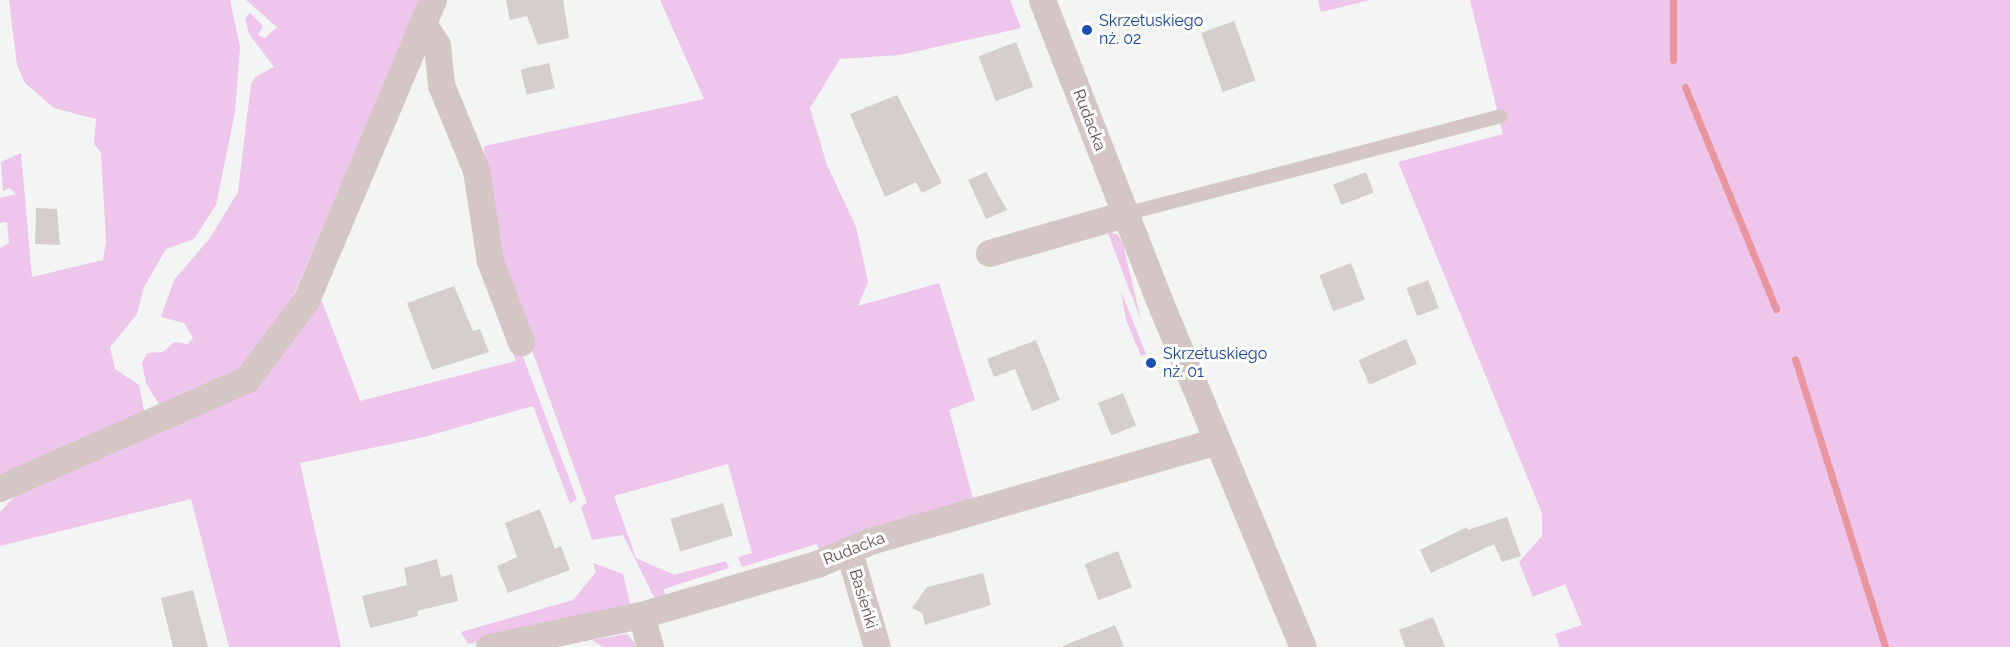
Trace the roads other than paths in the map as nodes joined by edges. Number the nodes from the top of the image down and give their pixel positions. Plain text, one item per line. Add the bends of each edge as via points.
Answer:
1 (433, 0) edge
2 (1042, 0) edge
3 (419, 32) junction
4 (1500, 116) dead end
5 (1125, 214) junction
6 (989, 253) dead end
7 (521, 342) dead end
8 (1216, 441) junction
9 (0, 488) edge
10 (849, 552) junction
11 (641, 615) junction
12 (489, 647) edge
13 (650, 647) edge
14 (877, 647) edge
15 (1303, 647) edge

1 - 3 street
2 - 5 street, Rudacka
3 - 7 street via 430,34 437,45 441,85 476,170 490,261
3 - 9 street via 306,300 247,379
4 - 5 lane
5 - 6 street
5 - 8 street, Rudacka
8 - 10 street, Rudacka via 870,541
8 - 15 street, Rudacka
10 - 11 street, Rudacka
10 - 14 street, Basieńki
11 - 12 street, Rudacka
11 - 13 street

